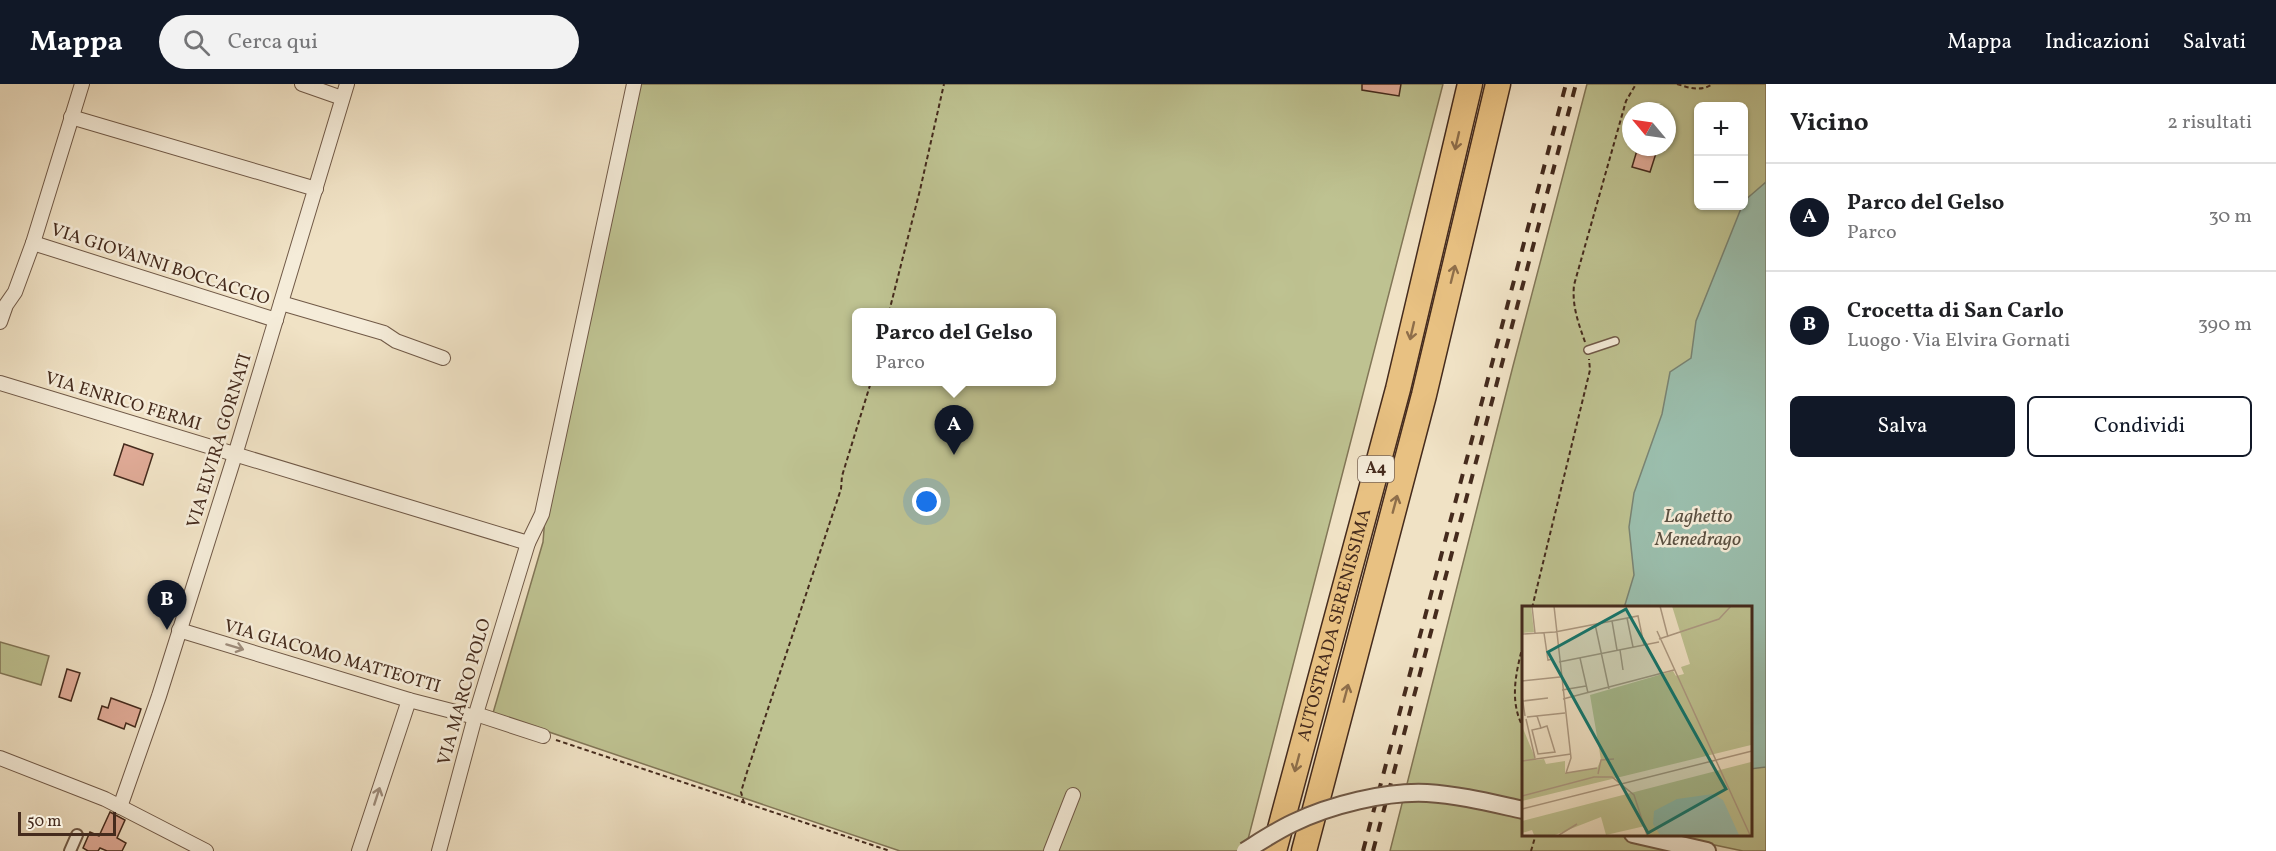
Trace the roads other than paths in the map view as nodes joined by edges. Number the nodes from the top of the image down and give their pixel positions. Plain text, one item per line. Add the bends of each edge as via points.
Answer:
1 (81, 84) edge
2 (302, 84) edge
3 (347, 84) edge
4 (634, 84) edge
5 (1470, 84) edge
6 (1498, 84) edge
7 (342, 98) junction
8 (71, 117) junction
9 (316, 189) junction
10 (33, 243) junction
11 (281, 303) junction
12 (276, 320) junction
13 (0, 322) edge
14 (1615, 342) dead end
15 (1588, 350) dead end
16 (443, 358) dead end
17 (0, 383) edge
18 (235, 454) junction
19 (528, 543) junction
20 (179, 630) junction
21 (409, 700) junction
22 (476, 715) junction
23 (543, 736) road end
24 (0, 758) edge
25 (1073, 795) dead end
26 (120, 807) junction
27 (1522, 810) edge
28 (76, 835) dead end
29 (1642, 836) edge
30 (70, 851) edge
31 (206, 851) edge
32 (359, 851) edge
33 (439, 851) edge
34 (1051, 851) edge
35 (1245, 851) edge
36 (1274, 851) edge
37 (1304, 851) edge
38 (1707, 851) edge

1 - 8 street
2 - 7 street
3 - 7 street, VIA ELVIRA GORNATI
4 - 19 street, VIA MARCO POLO via 542,514
5 -> 36 highway, AUTOSTRADA SERENISSIMA / A4 via 1398,389
37 -> 6 highway, AUTOSTRADA SERENISSIMA / A4 via 1424,395
7 - 9 street, VIA ELVIRA GORNATI
8 - 9 street
8 - 10 street
9 - 11 street, VIA ELVIRA GORNATI
10 - 12 street, VIA GIOVANNI BOCCACCIO
10 - 13 street
11 - 12 street, VIA ELVIRA GORNATI
11 - 16 street via 384,333
12 - 18 street, VIA ELVIRA GORNATI
14 - 15 lane
17 - 18 street, VIA ENRICO FERMI
18 - 19 street, VIA ENRICO FERMI
18 - 20 street, VIA ELVIRA GORNATI
19 - 22 street, VIA MARCO POLO
20 -> 21 street, VIA GIACOMO MATTEOTTI
20 - 26 street, VIA ELVIRA GORNATI
21 - 22 street, VIA GIACOMO MATTEOTTI
32 -> 21 street
22 - 23 street, VIA GIACOMO MATTEOTTI
22 - 33 street, VIA MARCO POLO
24 - 26 street
25 - 34 street
26 - 31 street
27 - 35 street, bridge via 1465,797 1398,795 1324,811 1293,823
28 - 30 street
29 - 38 street

